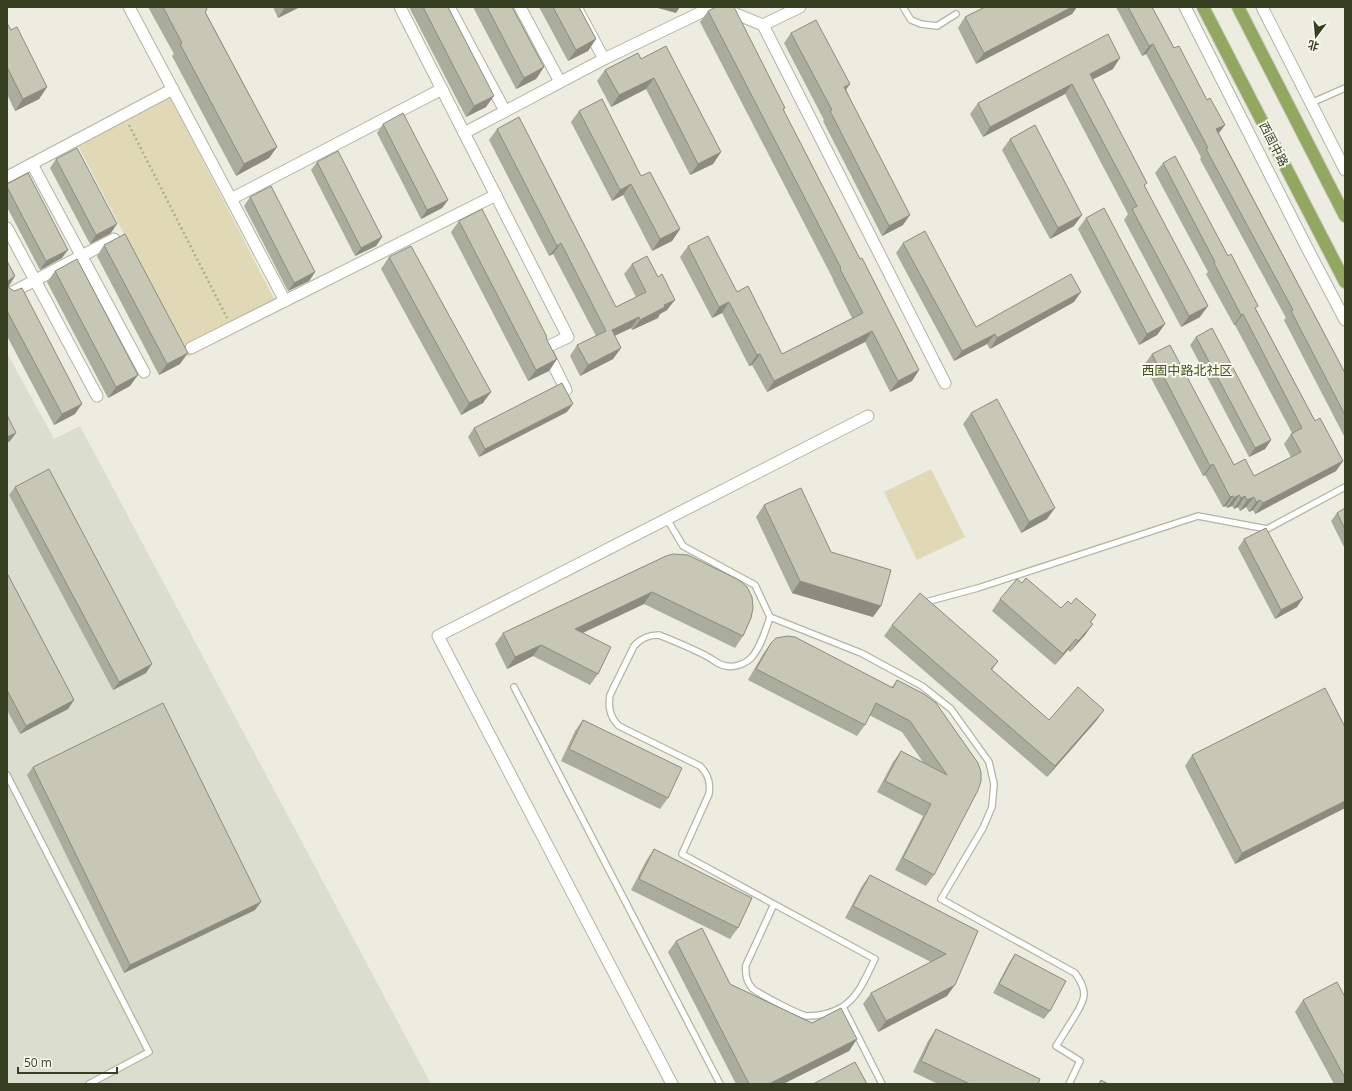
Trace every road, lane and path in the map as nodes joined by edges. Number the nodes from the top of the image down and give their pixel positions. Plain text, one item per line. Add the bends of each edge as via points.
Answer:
1 (129, 7) edge
2 (400, 7) edge
3 (449, 7) edge
4 (520, 7) edge
5 (576, 7) edge
6 (712, 7) edge
7 (720, 7) edge
8 (800, 7) edge
9 (903, 7) edge
10 (1185, 7) edge
11 (1203, 7) edge
12 (1238, 7) edge
13 (1262, 7) edge
14 (956, 14) dead end
15 (763, 25) junction
16 (604, 59) junction
17 (560, 82) junction
18 (442, 88) junction
19 (1345, 88) edge
20 (173, 90) junction
21 (1311, 103) junction
22 (505, 111) junction
23 (124, 116) junction
24 (464, 133) junction
25 (32, 164) junction
26 (1345, 170) edge
27 (7, 177) edge
28 (496, 195) junction
29 (231, 199) junction
30 (1345, 216) edge
31 (7, 228) edge
32 (114, 239) edge
33 (82, 256) junction
34 (35, 280) junction
35 (1345, 282) edge
36 (7, 295) edge
37 (285, 301) junction
38 (1345, 320) edge
39 (232, 328) junction
40 (191, 348) dead end
41 (144, 372) dead end
42 (945, 382) dead end
43 (566, 390) edge
44 (97, 396) dead end
45 (868, 416) dead end
46 (1345, 487) edge
47 (667, 519) junction
48 (926, 602) edge
49 (770, 617) junction
50 (514, 688) dead end
51 (7, 775) edge
52 (774, 904) junction
53 (843, 1007) junction
54 (89, 1084) edge
55 (672, 1084) edge
56 (720, 1084) edge
57 (882, 1084) edge
58 (1069, 1084) edge

1 - 20 street
2 - 18 street
3 - 22 street
4 - 17 street
5 - 16 street
6 - 16 street
7 - 15 street
8 - 15 street
9 - 14 lane via 911,20 920,24 937,26
10 - 38 street
11 - 35 main road, 西固中路
12 - 30 main road
13 - 21 street
15 - 42 street
16 - 17 street
17 - 22 street
18 - 24 street
18 - 29 street
19 - 21 lane
20 - 23 street
20 - 29 street
21 - 26 street
22 - 24 street
23 - 25 street
23 - 39 path
24 - 28 street
25 - 27 street
25 - 33 street
28 - 37 street
28 - 43 street via 568,337 545,348
29 - 37 street
31 - 34 street
32 - 33 street
33 - 34 street
33 - 41 street
34 - 36 street
34 - 44 street
37 - 39 street
39 - 40 street
45 - 47 street
46 - 48 lane via 1267,529 1198,516
47 - 49 lane via 683,546 755,585
47 - 55 street via 438,636
49 - 52 lane via 757,650 751,658 735,666 717,663 659,636 645,637 634,646 610,695 609,703 613,720 619,726 700,766 709,778 709,794 682,854
49 - 58 lane via 861,653 922,686 951,709 989,762 994,784 992,807 983,828 941,899 1075,973 1081,981 1084,994 1081,1007 1056,1046 1080,1061
50 - 56 lane
51 - 54 lane via 149,1052
52 - 53 lane via 875,959 857,993
52 - 53 lane via 746,964 745,973 748,981 759,994 805,1016 825,1014
53 - 57 lane

